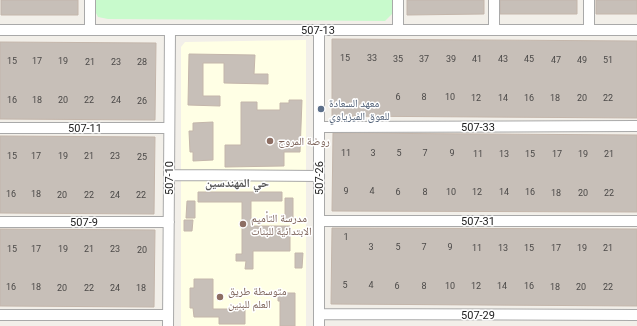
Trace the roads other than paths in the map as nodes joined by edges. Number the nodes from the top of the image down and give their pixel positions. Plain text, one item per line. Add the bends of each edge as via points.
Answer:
1 (90, 0) edge
2 (398, 0) edge
3 (494, 0) edge
4 (588, 0) edge
5 (0, 30) edge
6 (90, 30) junction
7 (170, 30) junction
8 (319, 30) junction
9 (398, 30) junction
10 (494, 30) junction
11 (589, 30) junction
12 (637, 30) edge
13 (637, 126) edge
14 (319, 127) junction
15 (0, 128) edge
16 (169, 128) junction
17 (169, 175) junction
18 (319, 176) junction
19 (637, 221) edge
20 (0, 222) edge
21 (169, 222) junction
22 (319, 222) junction
23 (319, 314) junction
24 (0, 315) edge
25 (87, 315) junction
26 (637, 315) edge
27 (168, 316) junction
28 (87, 326) edge
29 (168, 326) edge
30 (319, 326) edge

1 - 6 street
2 - 9 street
3 - 10 street
4 - 11 street
5 - 6 street, 507-13
6 - 7 street, 507-13
7 - 8 street, 507-13
7 - 16 street, 507-10
8 - 9 street, 507-13
8 - 14 street, 507-26
9 - 10 street, 507-13
10 - 11 street, 507-13
11 - 12 street, 507-13
13 - 14 street, 507-33
14 - 18 street, 507-26
15 - 16 street, 507-11
16 - 17 street, 507-10
17 - 18 street
17 - 21 street, 507-10
18 - 22 street, 507-26
19 - 22 street, 507-31
20 - 21 street, 507-9
21 - 27 street, 507-10
22 - 23 street, 507-26
23 - 26 street, 507-29
23 - 30 street, 507-26
24 - 25 street
25 - 27 street
25 - 28 street
27 - 29 street, 507-10

